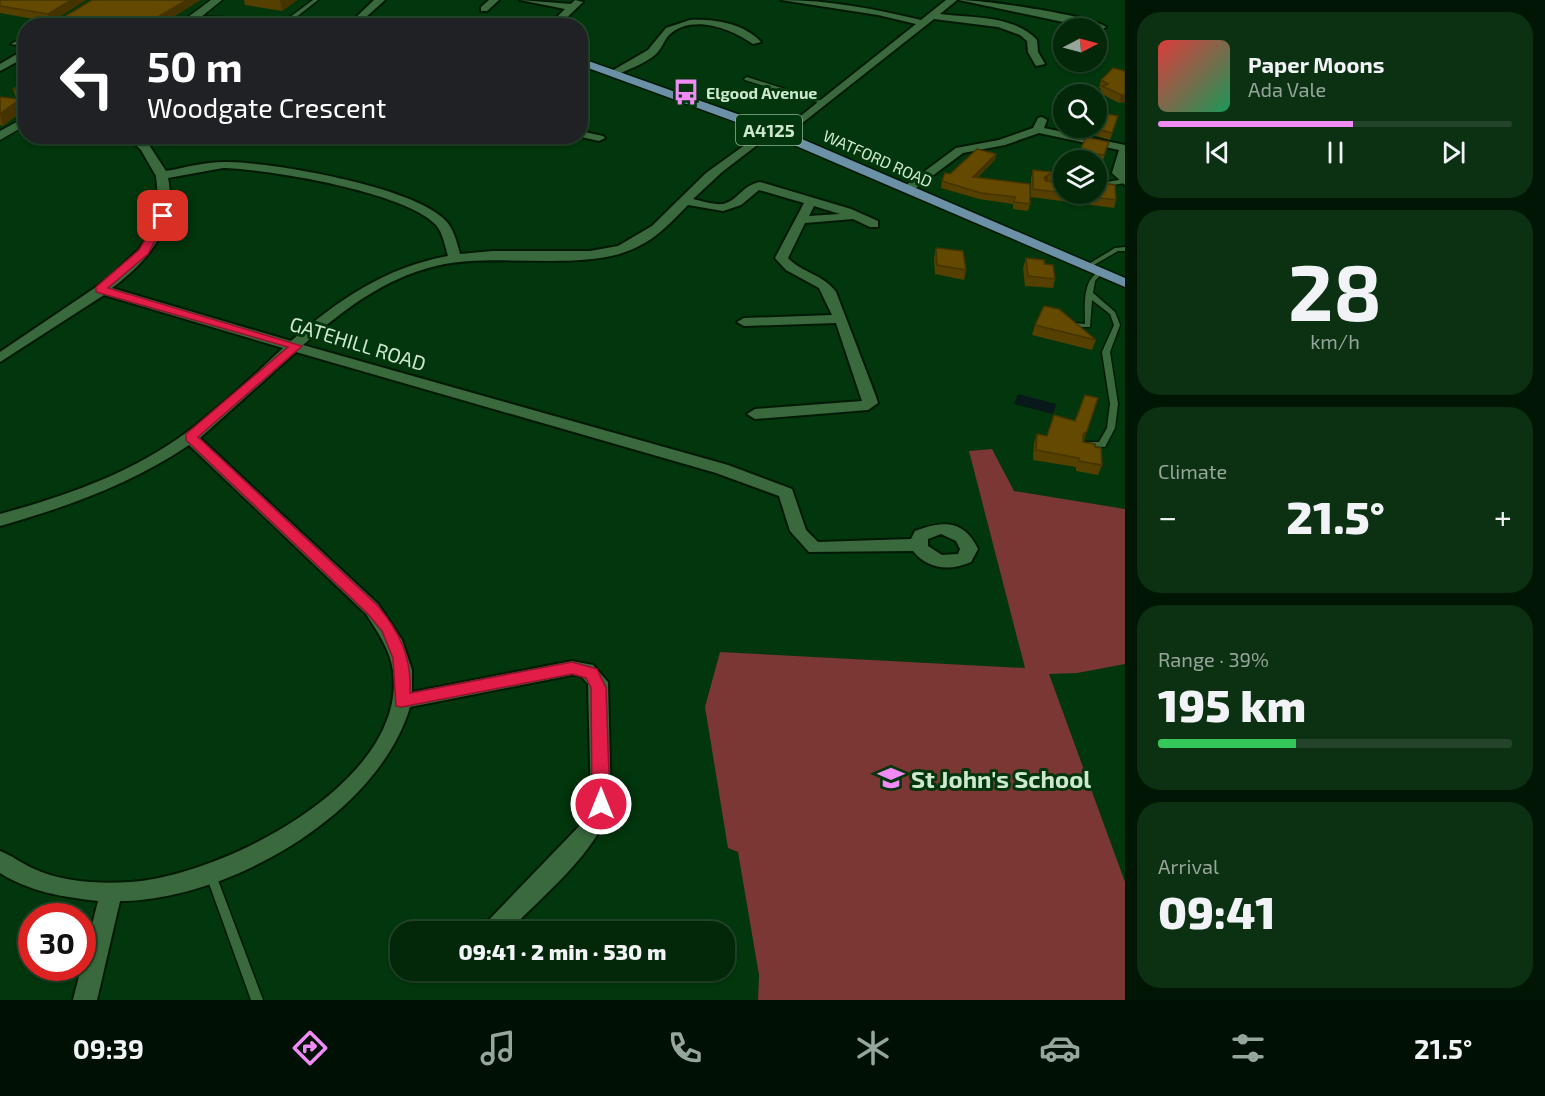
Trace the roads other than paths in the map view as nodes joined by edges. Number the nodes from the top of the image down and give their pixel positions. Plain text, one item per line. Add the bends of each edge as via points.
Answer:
1 (217, 0) edge
2 (316, 0) edge
3 (380, 0) edge
4 (494, 0) edge
5 (525, 0) edge
6 (786, 0) edge
7 (952, 0) edge
8 (964, 0) edge
9 (576, 3) edge
10 (484, 9) dead end
11 (933, 16) junction
12 (1109, 16) dead end
13 (193, 18) edge
14 (292, 18) edge
15 (360, 18) edge
16 (560, 18) edge
17 (1053, 18) edge
18 (1107, 19) edge
19 (923, 23) junction
20 (18, 41) edge
21 (756, 42) dead end
22 (13, 44) dead end
23 (18, 58) edge
24 (588, 63) edge
25 (1040, 64) dead end
26 (0, 68) edge
27 (615, 72) junction
28 (747, 79) dead end
29 (0, 102) edge
30 (824, 103) junction
31 (18, 104) edge
32 (18, 125) edge
33 (776, 133) junction
34 (0, 136) edge
35 (588, 136) edge
36 (599, 138) dead end
37 (140, 144) edge
38 (1125, 148) edge
39 (163, 175) junction
40 (1125, 181) edge
41 (1107, 184) edge
42 (908, 188) junction
43 (687, 201) junction
44 (811, 201) junction
45 (858, 217) junction
46 (801, 220) junction
47 (874, 224) dead end
48 (1125, 249) edge
49 (455, 257) junction
50 (1085, 268) junction
51 (1099, 273) junction
52 (1125, 283) edge
53 (100, 289) junction
54 (1089, 294) junction
55 (840, 319) junction
56 (744, 322) dead end
57 (1074, 326) edge
58 (296, 346) junction
59 (0, 358) edge
60 (755, 414) dead end
61 (190, 437) junction
62 (1086, 444) edge
63 (0, 520) edge
64 (918, 545) dead end
65 (402, 701) junction
66 (0, 860) edge
67 (211, 875) junction
68 (111, 892) junction
69 (503, 921) edge
70 (85, 1000) edge
71 (257, 1000) edge

1 - 13 main road
2 - 14 lane
3 - 15 street
4 - 10 street
5 - 9 street
6 - 19 street via 868,10
7 - 11 street
8 - 17 street
9 - 16 street
11 - 19 street
11 - 25 street via 979,21 1022,33 1032,40
12 - 18 street
19 - 30 street
20 - 22 lane
21 - 27 street via 729,27 698,22 679,24 666,31 654,51
23 - 26 street
24 - 27 main road, WATFORD ROAD / A4125
27 - 33 main road, WATFORD ROAD / A4125
28 - 30 lane
29 - 31 main road
30 - 33 street
32 - 34 main road
33 - 42 main road, WATFORD ROAD / A4125
33 - 43 street via 701,184
35 - 36 street
37 - 39 street
38 - 40 street via 1118,173
38 - 42 street via 1040,125 1001,143 960,150
39 - 49 street via 232,165 279,170 370,192 434,218 444,229
39 - 53 street via 166,204 156,233 144,251
40 - 41 lane
42 - 50 main road, WATFORD ROAD / A4125 via 953,212
43 - 44 street via 736,205 752,187 760,186
43 - 49 street via 656,232 612,252
44 - 45 street
44 - 46 street
45 - 46 street
45 - 47 street
46 - 55 street via 781,258 787,267 825,286
48 - 50 lane via 1117,249
49 - 58 street via 412,269 353,297
50 - 51 main road, WATFORD ROAD / A4125
51 - 52 main road, WATFORD ROAD / A4125
51 - 54 lane
53 - 58 street, GATEHILL ROAD
53 - 59 street
54 - 57 lane via 1088,326
54 - 62 lane via 1113,314 1117,325 1106,352 1114,404 1111,428 1102,445
55 - 56 street
55 - 60 street via 870,403 862,407
58 - 61 street
58 - 64 street, GATEHILL ROAD via 722,469 786,493 795,528 804,542 816,548
61 - 63 street via 96,489
61 - 65 street via 388,628 401,658
65 - 67 street via 381,754 351,789 265,850
65 - 69 street via 572,668 586,670 598,682 602,795 596,822
66 - 68 street via 11,870 54,886
67 - 68 street via 154,889
67 - 71 lane
68 - 70 street

